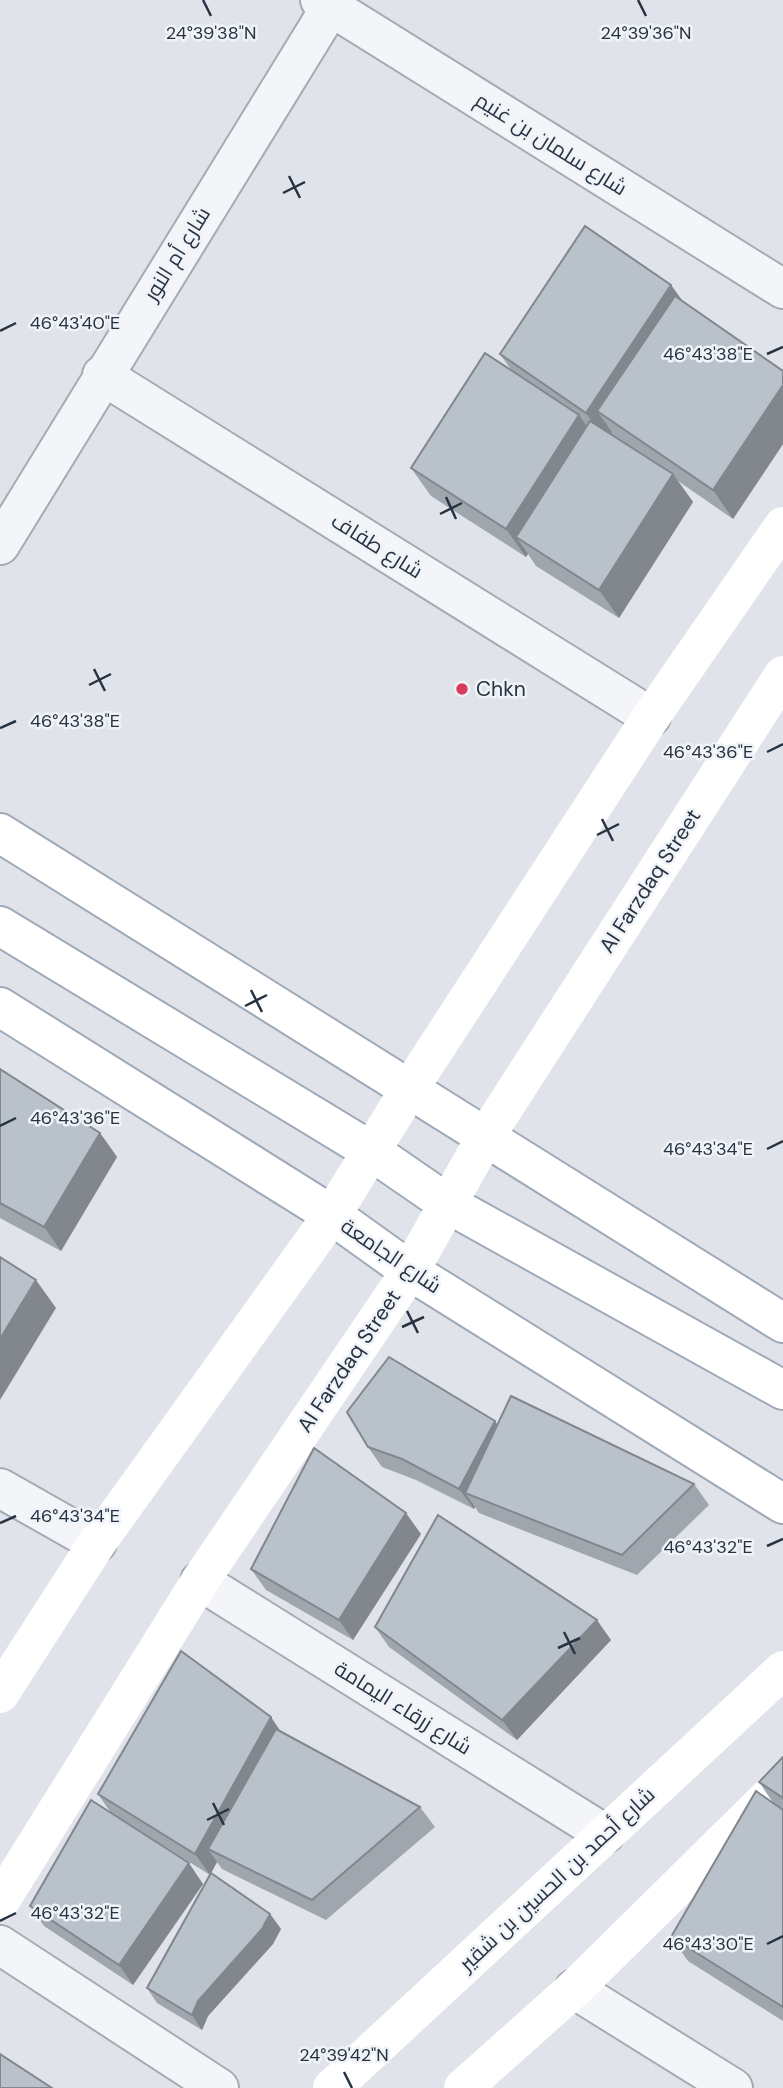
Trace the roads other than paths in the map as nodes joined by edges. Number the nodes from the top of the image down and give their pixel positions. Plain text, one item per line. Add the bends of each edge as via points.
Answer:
1 (328, 2) edge
2 (783, 289) edge
3 (102, 375) junction
4 (783, 526) edge
5 (0, 545) edge
6 (783, 675) edge
7 (651, 717) junction
8 (0, 832) edge
9 (0, 926) edge
10 (0, 1007) edge
11 (410, 1088) junction
12 (486, 1136) junction
13 (371, 1151) junction
14 (448, 1204) junction
15 (332, 1215) junction
16 (410, 1271) junction
17 (783, 1323) edge
18 (783, 1390) edge
19 (0, 1488) edge
20 (783, 1504) edge
21 (97, 1542) junction
22 (200, 1581) junction
23 (783, 1670) edge
24 (0, 1694) edge
25 (783, 1783) edge
26 (605, 1834) junction
27 (0, 1902) edge
28 (0, 1945) edge
29 (574, 1989) junction
30 (219, 2088) edge
31 (332, 2088) edge
32 (463, 2088) edge
33 (733, 2088) edge

1 - 2 street, شارع سلمان بن غنيم
1 - 3 street, شارع أم النور
3 - 5 street, شارع أم النور
3 - 7 street, شارع طفاف
4 - 7 street
6 - 12 street, Al Farzdaq Street
7 - 11 street
8 - 11 street
9 - 13 street
10 - 15 street, شارع الجامعة
11 - 12 street
11 - 13 street
12 - 14 street, Al Farzdaq Street
12 - 17 street
13 - 14 street
13 - 15 street
14 - 16 street, Al Farzdaq Street
14 - 18 street
15 - 16 street, شارع الجامعة
15 - 21 street
16 - 20 street, شارع الجامعة
16 - 22 street, Al Farzdaq Street
19 - 21 street
21 - 24 street
22 - 26 street, شارع زرقاء اليمامة
22 - 27 street, Al Farzdaq Street
23 - 26 street, شارع أحمد بن الحسين بن شقير
25 - 29 street
26 - 31 street, شارع أحمد بن الحسين بن شقير
28 - 30 street
29 - 32 street
29 - 33 street

